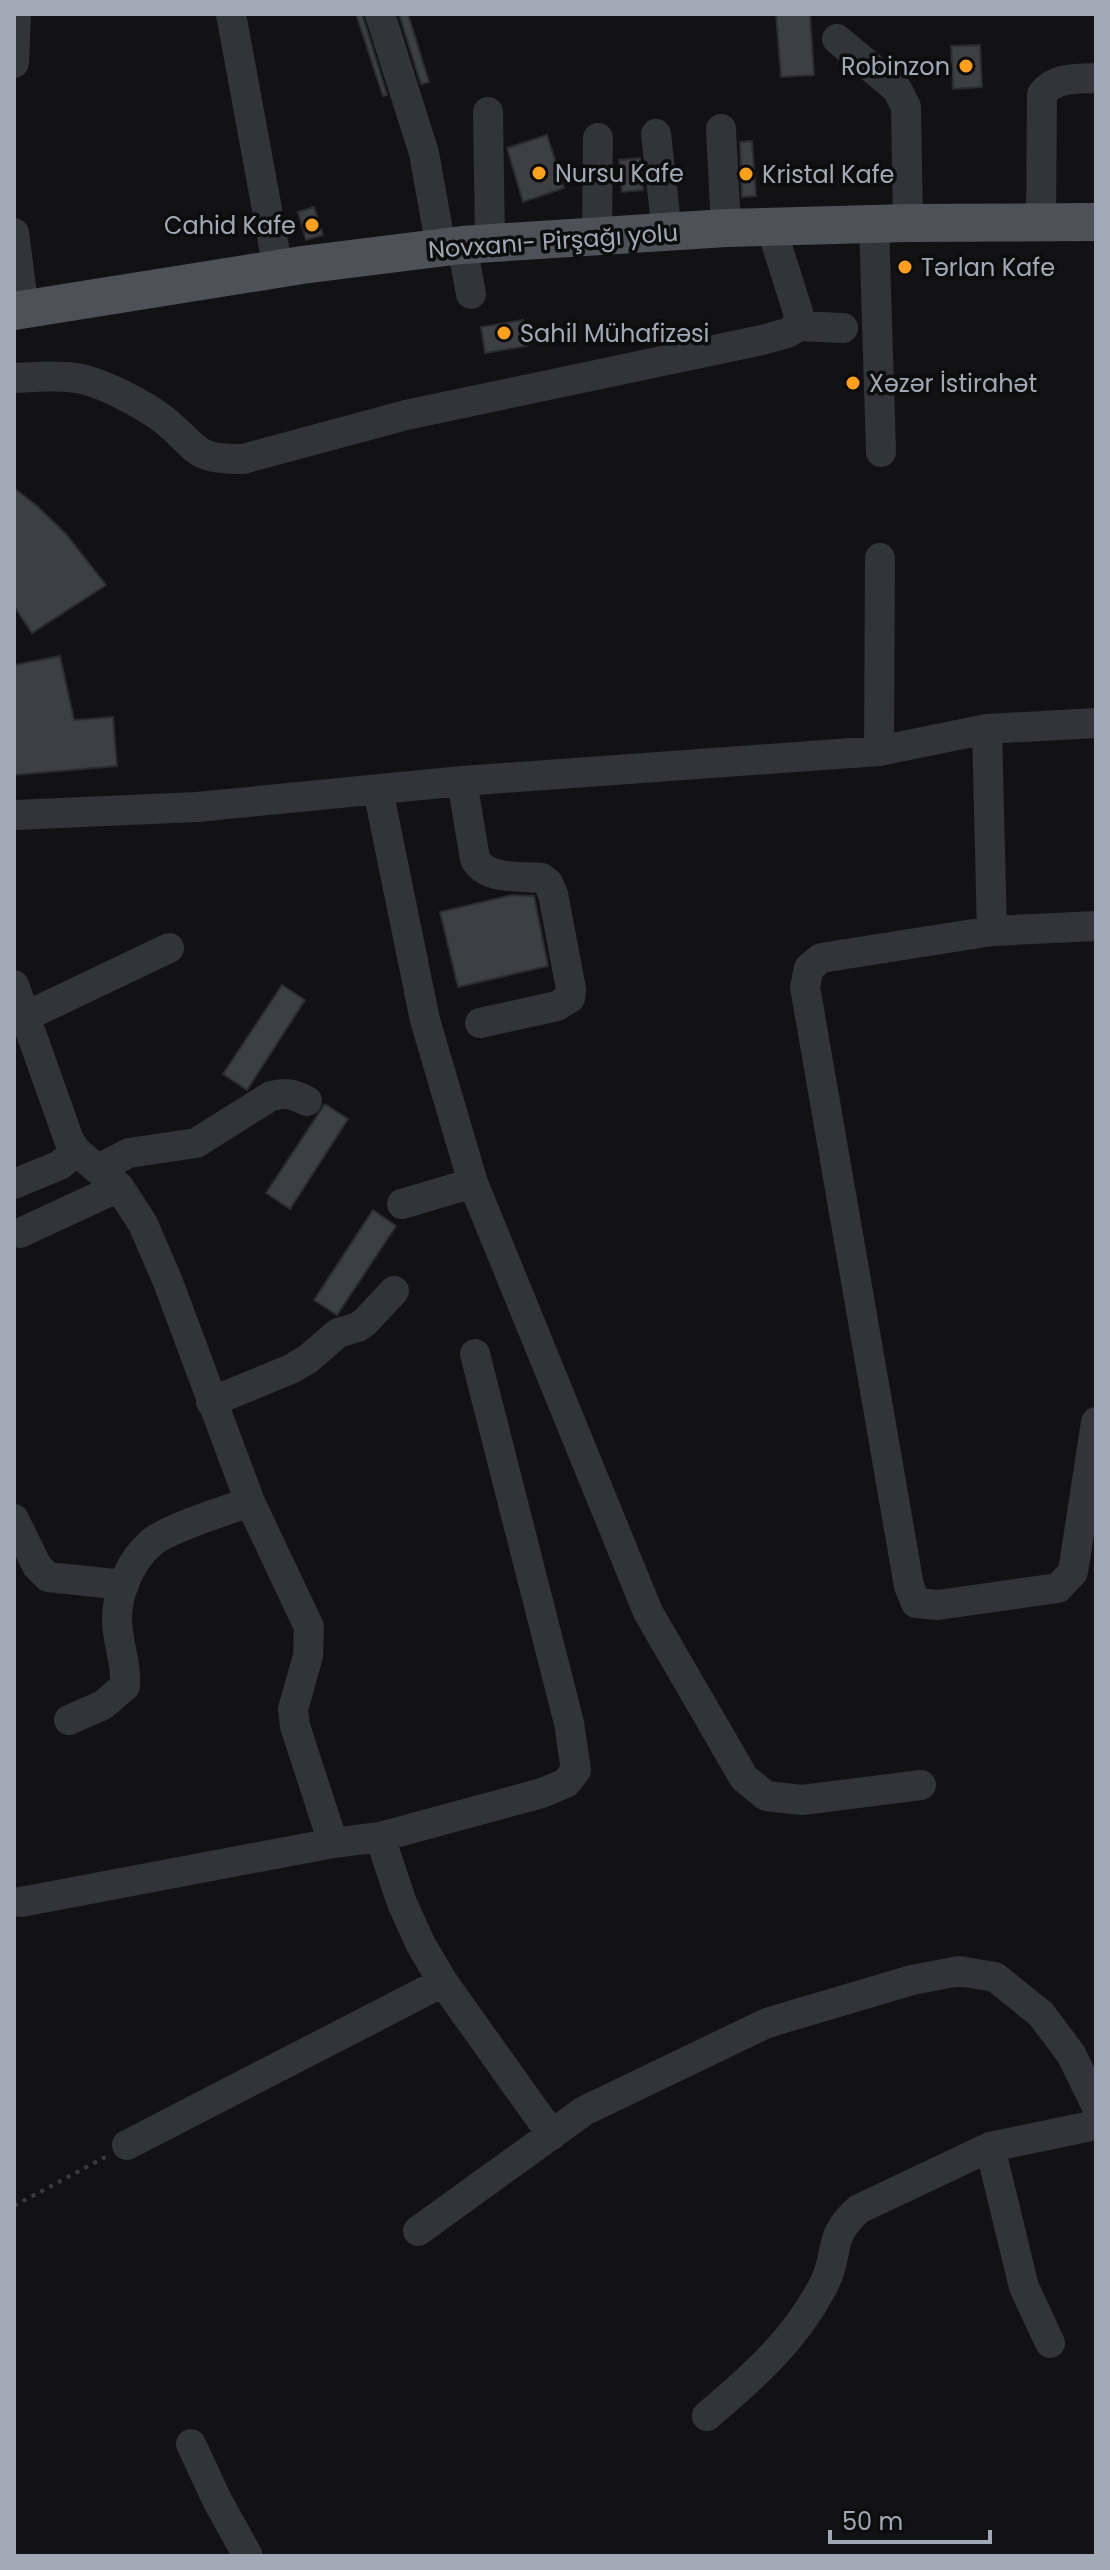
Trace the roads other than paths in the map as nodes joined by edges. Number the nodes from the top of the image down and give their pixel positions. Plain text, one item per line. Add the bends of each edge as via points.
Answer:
1 (16, 14) edge
2 (231, 14) edge
3 (380, 14) edge
4 (837, 39) dead end
5 (14, 63) edge
6 (1096, 78) edge
7 (488, 112) dead end
8 (721, 129) dead end
9 (656, 134) dead end
10 (598, 138) dead end
11 (1041, 222) junction
12 (1096, 222) edge
13 (891, 224) junction
14 (771, 227) junction
15 (726, 228) junction
16 (667, 232) junction
17 (597, 236) junction
18 (14, 242) edge
19 (464, 246) junction
20 (278, 269) junction
21 (471, 294) dead end
22 (19, 310) edge
23 (799, 326) junction
24 (843, 328) dead end
25 (14, 378) edge
26 (881, 452) dead end
27 (880, 558) dead end
28 (1096, 723) edge
29 (987, 729) junction
30 (879, 751) junction
31 (462, 781) junction
32 (378, 790) junction
33 (14, 815) edge
34 (1096, 926) edge
35 (992, 931) junction
36 (169, 948) dead end
37 (14, 985) edge
38 (20, 1019) edge
39 (480, 1023) dead end
40 (307, 1101) dead end
41 (98, 1169) junction
42 (473, 1183) junction
43 (14, 1184) edge
44 (402, 1204) dead end
45 (20, 1233) dead end
46 (394, 1291) dead end
47 (475, 1354) dead end
48 (211, 1402) junction
49 (1096, 1422) edge
50 (250, 1502) junction
51 (14, 1519) edge
52 (124, 1585) junction
53 (69, 1720) dead end
54 (921, 1785) dead end
55 (380, 1837) junction
56 (333, 1843) junction
57 (21, 1902) dead end
58 (443, 1982) junction
59 (1096, 2105) edge
60 (1096, 2125) edge
61 (552, 2135) junction
62 (127, 2145) road end
63 (990, 2147) junction
64 (418, 2231) dead end
65 (1050, 2343) dead end
66 (707, 2416) dead end
67 (191, 2444) dead end
68 (248, 2556) edge

1 - 5 street
2 - 20 street
3 - 19 street via 424,153
4 - 13 street via 897,89 906,107
6 - 11 street via 1058,81 1042,94
7 - 19 street
8 - 15 street
9 - 16 street
10 - 17 street
11 - 12 main road, Novxanı- Pirşağı yolu
11 - 13 main road, Novxanı- Pirşağı yolu
13 - 14 main road, Novxanı- Pirşağı yolu
13 - 26 street
14 - 15 main road, Novxanı- Pirşağı yolu
14 - 23 street
15 - 16 main road, Novxanı- Pirşağı yolu
16 - 17 main road, Novxanı- Pirşağı yolu
17 - 19 main road, Novxanı- Pirşağı yolu
18 - 22 street
19 - 20 main road, Novxanı- Pirşağı yolu
19 - 21 street
20 - 22 main road, Novxanı- Pirşağı yolu
23 - 24 street
23 - 25 street via 762,340 406,415 243,459 216,460 196,451 164,420 79,378
27 - 30 street
28 - 29 street
29 - 30 street
29 - 35 street
30 - 31 street
31 - 32 street
31 - 39 street via 479,867 548,883 571,989 570,998 557,1006
32 - 33 street via 197,807
32 - 42 street via 425,1020
34 - 35 street
35 - 49 street via 821,958 809,968 805,987 916,1603 938,1605 1058,1588 1073,1572
36 - 38 street
37 - 38 street
38 - 41 street via 64,1129
40 - 41 street via 292,1094 271,1096 196,1143 129,1153
41 - 43 street via 60,1165
41 - 45 street
41 - 48 street via 143,1224
42 - 44 street
42 - 54 street via 648,1612 744,1778 766,1796 802,1800
46 - 48 street via 365,1322 338,1333 308,1359
47 - 55 street via 569,1723 576,1770 566,1783 542,1793
48 - 50 street
50 - 52 street via 152,1542
50 - 56 street via 309,1627 308,1656 293,1709
51 - 52 street via 48,1577
52 - 53 street via 117,1622 125,1686 103,1705
55 - 56 street
55 - 58 street via 402,1903
56 - 57 street
58 - 61 street
58 - 62 street
59 - 61 street via 1071,2054 1041,2014 995,1977 959,1971 767,2023 584,2111
60 - 63 street
61 - 64 street
63 - 65 street via 1024,2287
63 - 66 street via 859,2209 843,2223 826,2282 801,2320 775,2356
67 - 68 street

